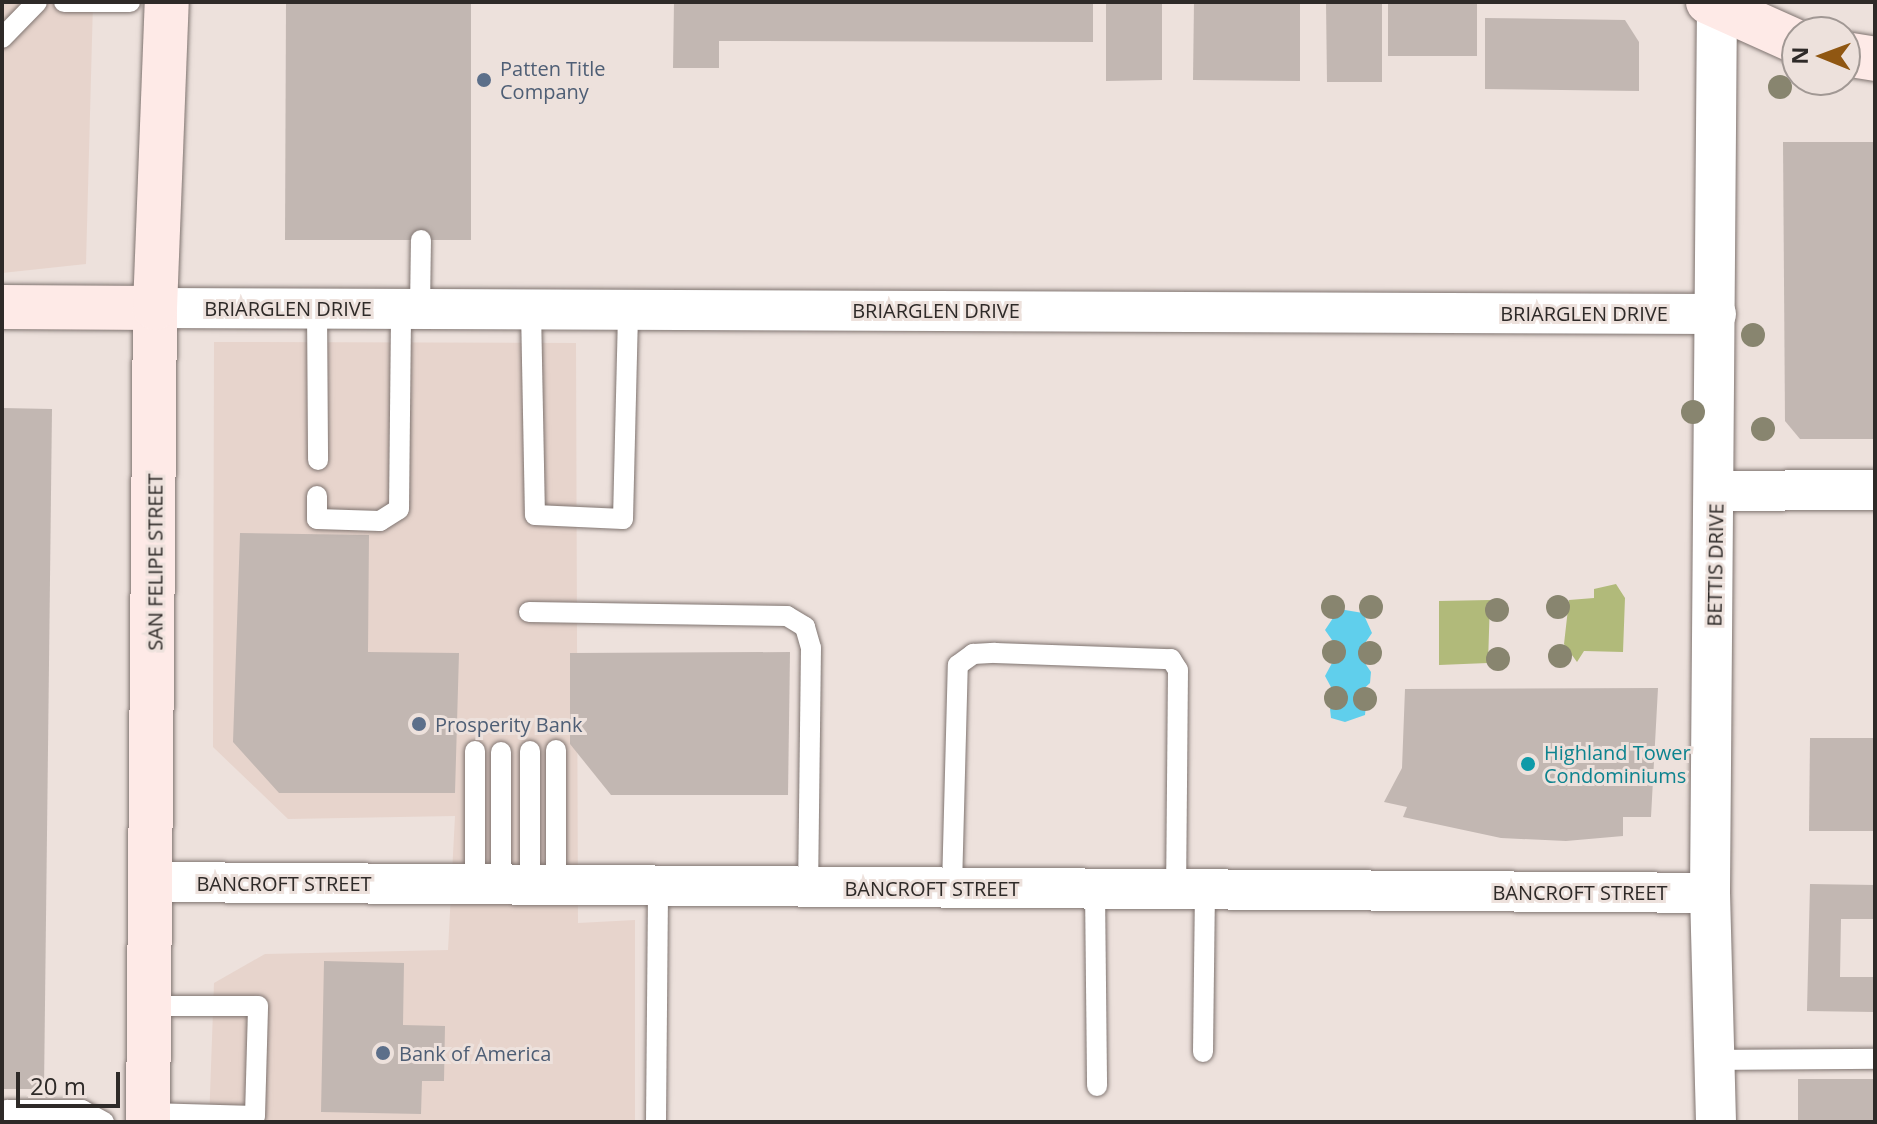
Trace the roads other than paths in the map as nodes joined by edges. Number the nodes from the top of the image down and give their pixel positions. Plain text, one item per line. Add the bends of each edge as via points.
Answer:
1 (37, 2) edge
2 (64, 2) edge
3 (130, 2) edge
4 (167, 2) edge
5 (1712, 5) edge
6 (1781, 35) edge
7 (2, 38) edge
8 (421, 240) dead end
9 (2, 307) edge
10 (155, 308) junction
11 (317, 308) junction
12 (410, 308) junction
13 (531, 309) junction
14 (628, 309) junction
15 (1716, 314) junction
16 (318, 460) dead end
17 (1875, 490) edge
18 (1715, 491) junction
19 (317, 496) dead end
20 (529, 612) dead end
21 (556, 750) dead end
22 (475, 751) dead end
23 (530, 751) dead end
24 (501, 752) dead end
25 (153, 882) junction
26 (515, 885) junction
27 (658, 886) junction
28 (808, 887) junction
29 (952, 887) junction
30 (1095, 889) junction
31 (1191, 889) junction
32 (1710, 893) junction
33 (151, 1006) junction
34 (1203, 1052) dead end
35 (1875, 1059) edge
36 (1714, 1060) junction
37 (1097, 1086) dead end
38 (2, 1116) edge
39 (148, 1117) edge
40 (255, 1119) edge
41 (104, 1122) edge
42 (656, 1122) edge
43 (1716, 1122) edge

1 - 7 lane
2 - 3 lane
4 - 10 main road, SAN FELIPE STREET
5 - 6 main road
5 - 15 street, BETTIS DRIVE
8 - 12 lane
9 - 10 main road
10 - 11 street, BRIARGLEN DRIVE
10 - 25 main road, SAN FELIPE STREET
11 - 12 street, BRIARGLEN DRIVE
11 - 16 lane
12 - 13 street, BRIARGLEN DRIVE
12 - 19 lane via 399,509 380,521 317,519
13 - 14 street, BRIARGLEN DRIVE
13 - 14 lane via 535,515 623,519
14 - 15 street, BRIARGLEN DRIVE
15 - 18 street, BETTIS DRIVE
17 - 18 street
18 - 32 street, BETTIS DRIVE
20 - 28 lane via 787,616 805,627 811,648
21 - 26 lane
22 - 26 lane
23 - 26 lane
24 - 26 lane
25 - 26 street, BANCROFT STREET
25 - 33 main road, SAN FELIPE STREET
26 - 27 street, BANCROFT STREET
27 - 28 street, BANCROFT STREET
27 - 42 lane
28 - 29 street, BANCROFT STREET
29 - 30 street, BANCROFT STREET
29 - 31 lane via 958,665 973,654 995,653 1171,659 1178,670
30 - 31 street, BANCROFT STREET
30 - 37 lane
31 - 32 street, BANCROFT STREET
31 - 34 lane
32 - 36 street, BETTIS DRIVE
33 - 39 main road, SAN FELIPE STREET
33 - 40 lane via 258,1006
35 - 36 lane
36 - 43 street, BETTIS DRIVE
38 - 41 lane via 7,1110 82,1110
39 - 40 lane

